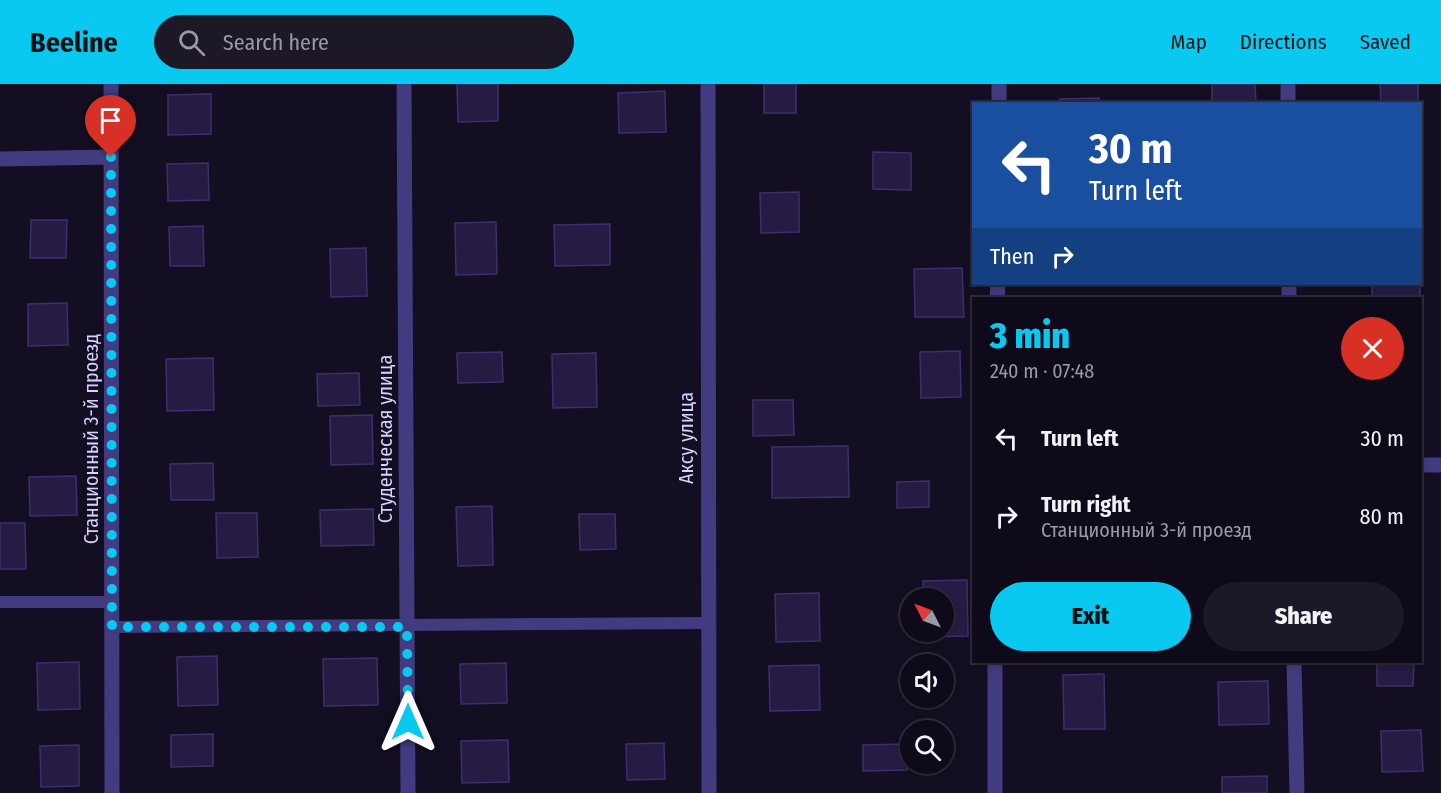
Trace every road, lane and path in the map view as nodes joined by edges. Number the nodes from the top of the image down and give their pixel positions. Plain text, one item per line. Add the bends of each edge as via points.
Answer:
1 (111, 84) edge
2 (404, 84) edge
3 (708, 84) edge
4 (999, 84) edge
5 (1288, 84) edge
6 (999, 102) edge
7 (1288, 102) edge
8 (111, 157) junction
9 (0, 159) edge
10 (1422, 465) edge
11 (1441, 465) edge
12 (0, 602) edge
13 (112, 602) junction
14 (707, 623) junction
15 (112, 627) junction
16 (407, 627) junction
17 (995, 663) edge
18 (1294, 663) edge
19 (112, 793) edge
20 (408, 793) edge
21 (709, 793) edge
22 (995, 793) edge
23 (1297, 793) edge

1 - 8 street, Станционный 3-й проезд
2 - 16 street, Студенческая улица
3 - 14 street, Аксу улица
4 - 6 street
5 - 7 street
8 - 9 street
8 - 13 street, Станционный 3-й проезд
10 - 11 street
12 - 13 lane
13 - 15 street, Станционный 3-й проезд
14 - 16 lane
14 - 21 street, Аксу улица
15 - 16 lane
15 - 19 street, Станционный 3-й проезд
16 - 20 street, Студенческая улица
17 - 22 street
18 - 23 street

